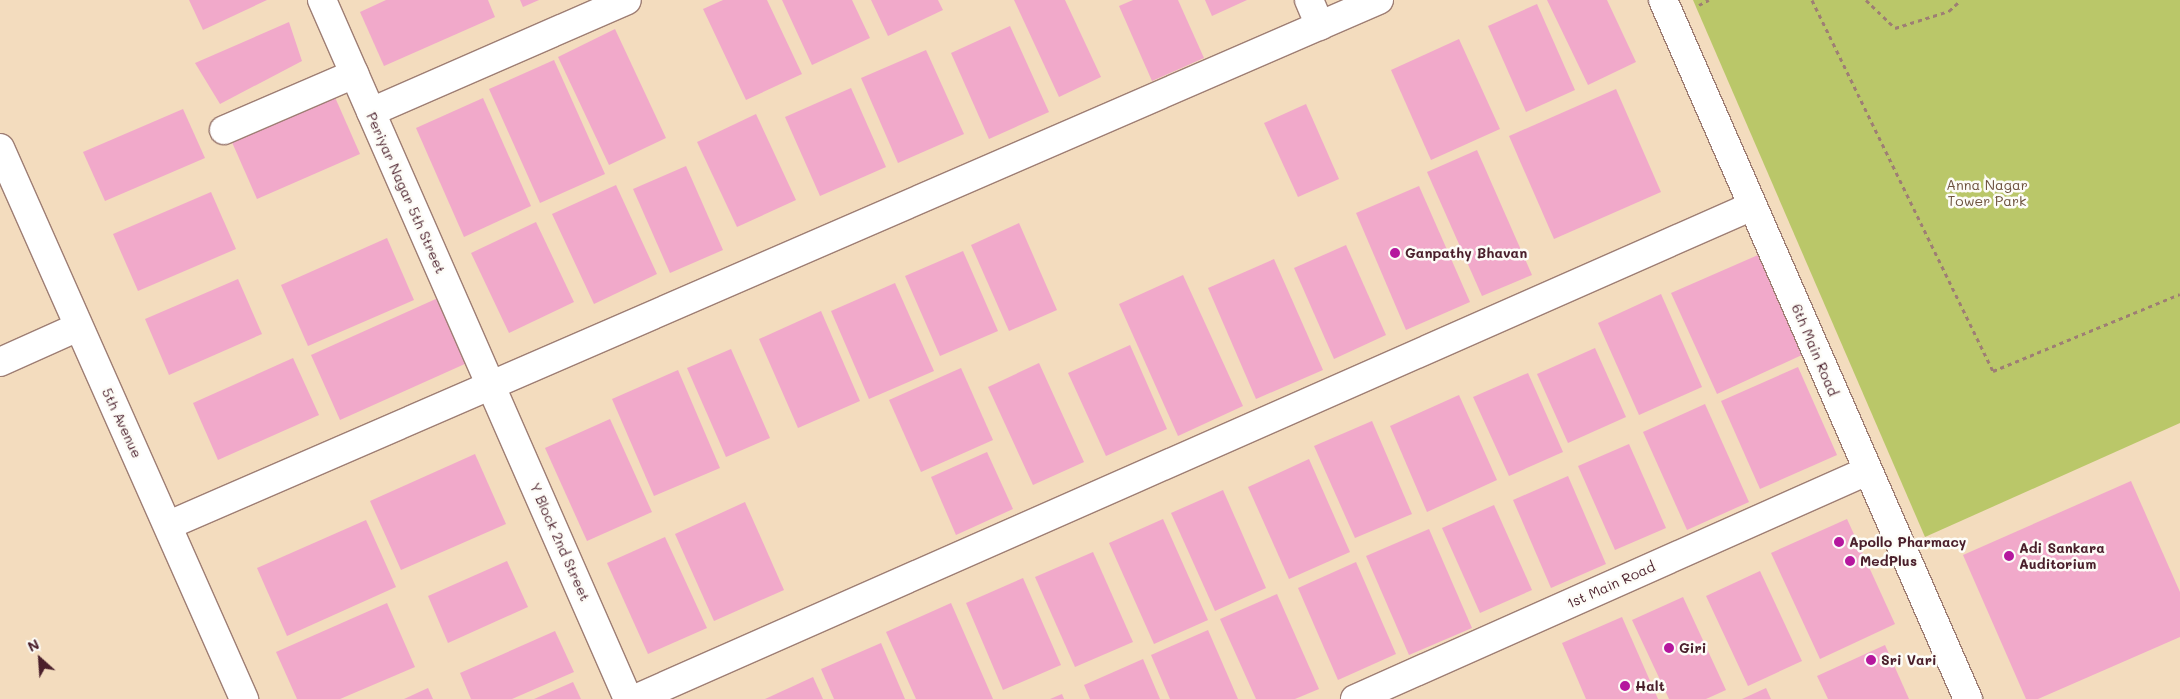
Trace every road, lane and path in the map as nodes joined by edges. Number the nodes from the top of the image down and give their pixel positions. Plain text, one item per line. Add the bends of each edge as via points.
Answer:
1 (322, 0) edge
2 (627, 0) edge
3 (1309, 0) edge
4 (1379, 0) edge
5 (1663, 0) edge
6 (1812, 0) edge
7 (1866, 0) edge
8 (1961, 0) edge
9 (1320, 26) junction
10 (354, 74) junction
11 (371, 112) junction
12 (224, 130) dead end
13 (0, 148) edge
14 (1752, 206) junction
15 (2180, 294) edge
16 (78, 327) junction
17 (0, 362) edge
18 (491, 386) junction
19 (1868, 471) junction
20 (169, 525) junction
21 (244, 699) edge
22 (628, 699) edge
23 (635, 699) edge
24 (1355, 699) edge
25 (1968, 699) edge

1 - 10 street, Periyar Nagar 5th Street
2 - 11 street
3 - 9 street
4 - 9 street
5 - 14 street, 6th Main Road
6 - 15 path via 1993,371
7 - 8 path via 1895,28 1949,11
9 - 18 street
10 - 11 street, Periyar Nagar 5th Street
10 - 12 street
11 - 18 street, Periyar Nagar 5th Street
13 - 16 street, 5th Avenue
14 - 19 street, 6th Main Road
14 - 23 street
16 - 17 street
16 - 20 street, 5th Avenue
18 - 20 street
18 - 22 street, Y Block 2nd Street
19 - 24 street, 1st Main Road
19 - 25 street, 6th Main Road
20 - 21 street, 5th Avenue

